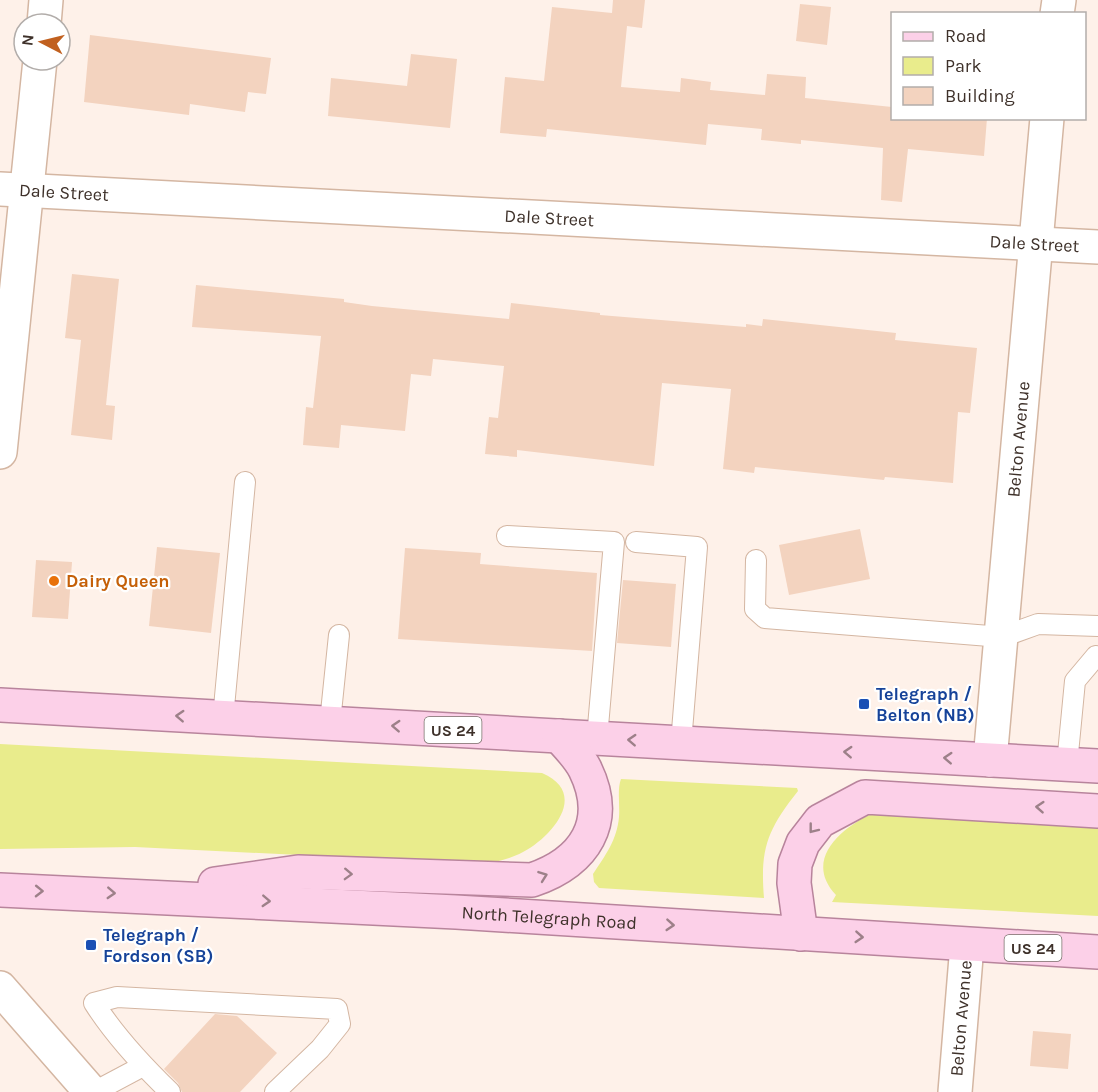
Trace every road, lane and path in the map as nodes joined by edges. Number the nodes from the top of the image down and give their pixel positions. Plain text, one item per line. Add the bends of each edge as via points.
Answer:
1 (38, 72) edge
2 (1047, 120) edge
3 (14, 190) edge
4 (1035, 243) junction
5 (1098, 247) edge
6 (0, 452) edge
7 (245, 482) dead end
8 (507, 536) dead end
9 (636, 542) dead end
10 (756, 560) dead end
11 (1098, 628) edge
12 (339, 635) dead end
13 (1002, 637) junction
14 (0, 705) edge
15 (223, 718) junction
16 (330, 722) junction
17 (559, 736) junction
18 (597, 738) junction
19 (681, 743) junction
20 (990, 760) junction
21 (1082, 765) edge
22 (1098, 811) edge
23 (0, 890) edge
24 (145, 895) junction
25 (801, 934) junction
26 (967, 945) junction
27 (1098, 952) edge
28 (0, 988) edge
29 (143, 1066) junction
30 (93, 1092) edge
31 (170, 1092) edge
32 (275, 1092) edge
33 (955, 1092) edge

1 - 3 street
2 - 4 street, Belton Avenue
3 - 4 street, Dale Street
3 - 6 street
4 - 5 street, Dale Street
4 - 13 street, Belton Avenue
7 - 15 lane
8 - 18 lane via 614,542
9 - 19 lane via 698,547
10 - 13 lane via 755,609 765,618
11 - 13 lane via 1038,624
11 - 21 lane via 1095,665 1075,681
12 - 16 lane
13 - 20 street, Belton Avenue
15 -> 14 main road, US 24
15 - 16 main road, US 24
17 -> 16 main road, US 24
17 - 18 main road, US 24
24 -> 17 main road via 298,872 532,880 550,874 564,866 588,839 596,808 584,767
19 -> 18 main road, US 24
20 -> 19 main road, US 24
20 - 21 main road, US 24
22 -> 25 main road via 865,797 820,821 802,843 794,883
23 -> 24 main road, North Telegraph Road / US 24
24 -> 25 main road, North Telegraph Road / US 24
25 -> 26 main road, North Telegraph Road / US 24
26 - 27 main road, North Telegraph Road / US 24
26 - 33 street, Belton Avenue
28 - 30 street
29 - 30 lane
29 - 31 lane
29 - 32 lane via 94,1003 117,997 337,1009 340,1024

